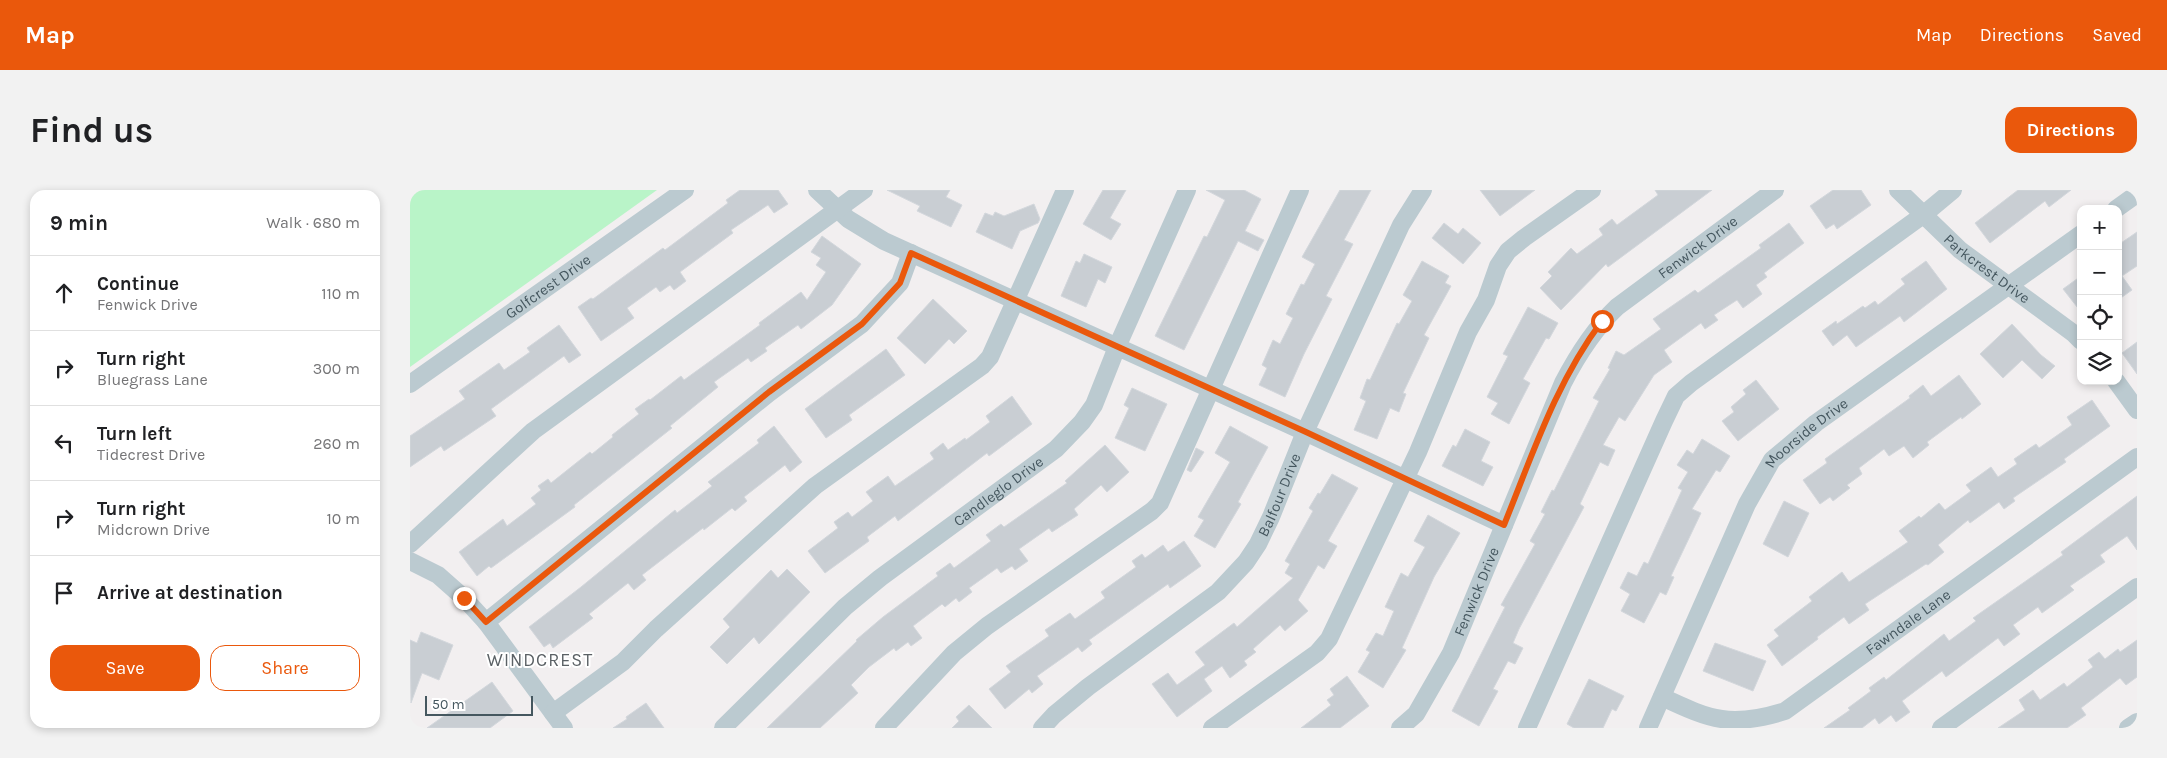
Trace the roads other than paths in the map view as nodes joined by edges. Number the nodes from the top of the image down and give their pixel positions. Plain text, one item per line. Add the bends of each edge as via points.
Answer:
1 (685, 190) edge
2 (817, 190) edge
3 (864, 190) edge
4 (1065, 190) edge
5 (1187, 190) edge
6 (1300, 190) edge
7 (1423, 190) edge
8 (1592, 190) edge
9 (1775, 190) edge
10 (1898, 190) edge
11 (1953, 190) edge
12 (2137, 194) edge
13 (2122, 205) edge
14 (837, 210) junction
15 (1923, 215) junction
16 (2077, 237) edge
17 (911, 253) junction
18 (2009, 287) junction
19 (1015, 301) junction
20 (2080, 340) edge
21 (1117, 347) junction
22 (410, 384) edge
23 (2119, 385) edge
24 (1212, 390) junction
25 (2137, 410) edge
26 (1306, 432) junction
27 (2137, 457) edge
28 (1404, 478) junction
29 (1504, 525) junction
30 (410, 544) edge
31 (410, 560) edge
32 (2137, 587) edge
33 (486, 622) junction
34 (1662, 697) junction
35 (2137, 722) edge
36 (556, 723) edge
37 (723, 728) edge
38 (884, 728) edge
39 (1042, 728) edge
40 (1212, 728) edge
41 (1400, 728) edge
42 (1527, 728) edge
43 (1648, 728) edge
44 (1941, 728) edge
45 (2128, 728) edge

1 - 22 street, Golfcrest Drive
2 - 14 street
3 - 14 street
4 - 19 street
5 - 21 street, Candleglo Drive
6 - 24 street
7 - 26 street, Balfour Drive via 1401,225
8 - 28 street via 1513,247 1498,266 1486,300 1468,332
9 - 29 street, Fenwick Drive via 1636,292 1602,321 1576,356 1563,383
10 - 15 street, Parkcrest Drive
11 - 15 street
12 - 13 street
14 - 17 street via 865,231
14 - 30 street via 533,431
15 - 18 street, Parkcrest Drive via 1960,250
15 - 42 street via 1752,337 1676,396
16 - 18 street, Moorside Drive
17 - 19 street
17 - 33 street via 900,283 862,324 769,392
18 - 20 street, Parkcrest Drive
18 - 34 street, Moorside Drive via 1816,423 1772,460 1747,504
19 - 21 street
19 - 36 street via 990,357 982,366 815,486
21 - 24 street
21 - 37 street, Candleglo Drive via 1094,405 1056,449 845,607
23 - 25 street
24 - 26 street
24 - 38 street via 1166,493 1152,511 954,652
26 - 28 street
26 - 39 street, Balfour Drive via 1272,517 1237,574 1218,592 1088,687
27 - 34 street, Fawndale Lane via 1785,711 1764,721 1718,723
28 - 29 street
28 - 40 street via 1329,639 1317,653
29 - 41 street, Fenwick Drive via 1451,653 1416,714
31 - 33 street via 438,575
32 - 44 street
33 - 36 street
34 - 43 street, Moorside Drive
35 - 45 street

